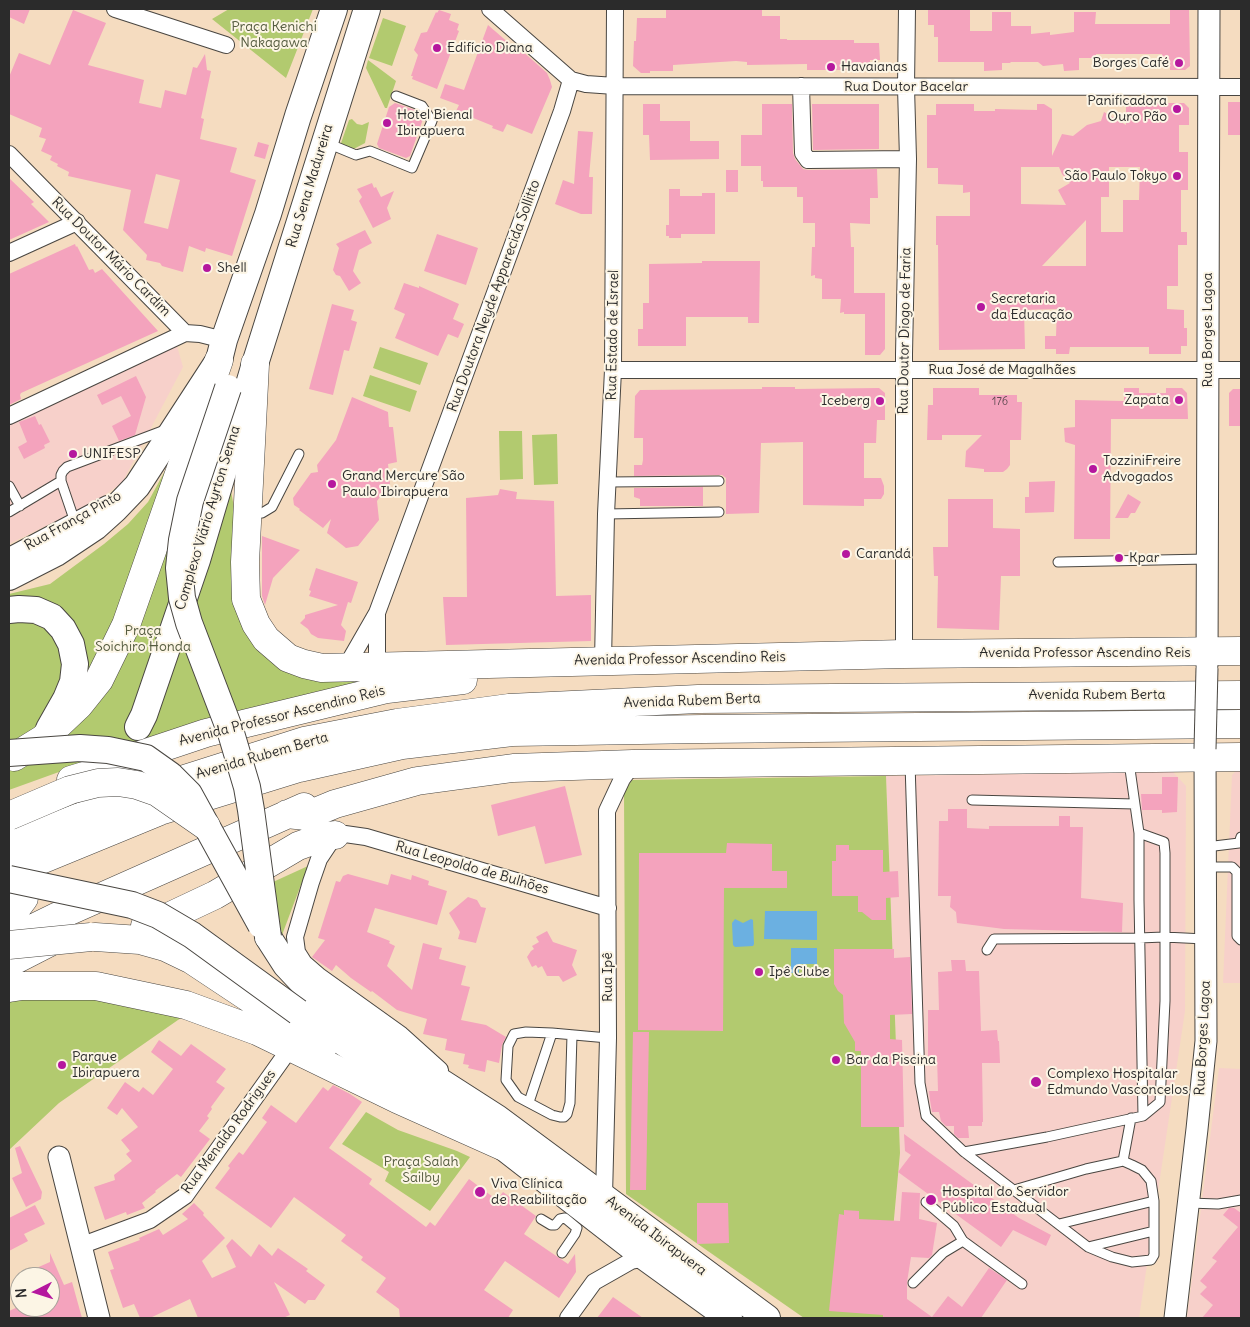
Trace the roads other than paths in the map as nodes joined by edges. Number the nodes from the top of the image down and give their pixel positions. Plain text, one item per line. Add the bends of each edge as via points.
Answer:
1 (115, 9) edge
2 (334, 9) edge
3 (367, 9) edge
4 (490, 9) edge
5 (616, 9) edge
6 (907, 9) edge
7 (1209, 9) edge
8 (226, 45) dead end
9 (571, 80) junction
10 (343, 85) junction
11 (615, 86) junction
12 (801, 86) junction
13 (906, 87) junction
14 (1208, 87) junction
15 (1241, 87) edge
16 (396, 96) dead end
17 (324, 142) junction
18 (9, 154) edge
19 (908, 160) junction
20 (77, 222) junction
21 (9, 254) edge
22 (185, 333) junction
23 (221, 350) junction
24 (255, 364) junction
25 (613, 370) junction
26 (904, 370) junction
27 (1208, 370) junction
28 (1241, 370) edge
29 (9, 416) edge
30 (177, 426) junction
31 (299, 454) dead end
32 (61, 481) junction
33 (719, 481) dead end
34 (608, 482) junction
35 (9, 486) edge
36 (137, 486) junction
37 (20, 506) junction
38 (9, 512) edge
39 (719, 512) dead end
40 (248, 514) junction
41 (606, 514) junction
42 (75, 522) junction
43 (9, 556) edge
44 (1207, 559) junction
45 (1058, 562) dead end
46 (9, 577) edge
47 (9, 610) edge
48 (377, 613) junction
49 (1241, 651) edge
50 (904, 654) junction
51 (1207, 660) junction
52 (560, 661) junction
53 (603, 662) junction
54 (346, 667) junction
55 (377, 667) junction
56 (1241, 695) edge
57 (1241, 724) edge
58 (138, 727) dead end
59 (626, 730) junction
60 (43, 739) junction
61 (304, 741) junction
62 (9, 753) edge
63 (1206, 753) junction
64 (1241, 757) edge
65 (1129, 758) junction
66 (9, 761) edge
67 (134, 761) junction
68 (910, 761) junction
69 (633, 764) junction
70 (157, 800) junction
71 (972, 800) dead end
72 (9, 802) edge
73 (1135, 804) junction
74 (286, 814) junction
75 (9, 816) edge
76 (206, 826) junction
77 (1139, 833) junction
78 (334, 835) junction
79 (1241, 841) edge
80 (9, 844) edge
81 (1206, 857) junction
82 (191, 858) junction
83 (9, 873) edge
84 (14, 898) edge
85 (608, 908) junction
86 (268, 936) junction
87 (93, 937) junction
88 (1164, 937) junction
89 (1140, 938) junction
90 (1206, 939) junction
91 (9, 940) edge
92 (1241, 940) edge
93 (9, 945) edge
94 (987, 950) dead end
95 (9, 963) edge
96 (9, 988) edge
97 (308, 1005) junction
98 (552, 1033) junction
99 (572, 1035) junction
100 (608, 1038) junction
101 (291, 1047) junction
102 (373, 1086) junction
103 (529, 1102) junction
104 (1143, 1116) junction
105 (497, 1118) junction
106 (1130, 1118) junction
107 (502, 1146) junction
108 (964, 1152) junction
109 (59, 1157) dead end
110 (1123, 1161) junction
111 (1014, 1190) junction
112 (1154, 1200) junction
113 (1241, 1200) edge
114 (926, 1202) dead end
115 (1189, 1203) junction
116 (586, 1210) junction
117 (541, 1219) dead end
118 (1059, 1224) junction
119 (1154, 1231) junction
120 (964, 1242) junction
121 (80, 1246) junction
122 (1088, 1247) junction
123 (562, 1252) dead end
124 (646, 1258) junction
125 (913, 1283) dead end
126 (1022, 1284) dead end
127 (99, 1318) edge
128 (568, 1318) edge
129 (729, 1318) edge
130 (767, 1318) edge
131 (1175, 1318) edge

1 - 8 street
2 - 23 main road
3 - 10 main road, Rua Sena Madureira
4 - 9 street
5 - 11 street, Rua Estado de Israel
6 - 13 street, Rua Doutor Diogo de Faria
7 - 14 street, Rua Borges Lagoa
9 - 11 street, Rua Doutor Bacelar
9 - 48 street, Rua Doutora Neyde Apparecida Sollitto
10 - 17 main road, Rua Sena Madureira
10 - 86 main road, bridge via 327,107 309,145 190,501 182,540 182,598 247,787
11 - 12 street, Rua Doutor Bacelar
11 - 25 street, Rua Estado de Israel
12 - 13 street, Rua Doutor Bacelar
12 - 19 street via 803,153 808,160
13 - 14 street, Rua Doutor Bacelar
13 - 19 street, Rua Doutor Diogo de Faria
14 - 15 street, Rua Doutor Bacelar
14 - 27 street, Rua Borges Lagoa
16 - 17 lane via 422,106 432,121 412,168 370,151 356,155
17 - 24 main road, Rua Sena Madureira
18 - 20 street, Rua Doutor Mário Cardim
19 - 26 street, Rua Doutor Diogo de Faria
20 - 21 street
20 - 22 street, Rua Doutor Mário Cardim
22 - 23 street via 200,334
22 - 29 street
23 - 30 main road
23 - 60 highway via 126,626 99,680 79,705
24 - 40 highway
24 - 58 main road, Complexo Viário Ayrton Senna via 196,560
25 - 26 street, Rua José de Magalhães
25 - 34 street, Rua Estado de Israel
26 - 27 street, Rua José de Magalhães
26 - 50 street, Rua Doutor Diogo de Faria
27 - 28 street, Rua José de Magalhães
27 - 44 street, Rua Borges Lagoa
30 - 32 lane via 67,467
30 - 36 main road
31 - 40 lane via 272,507 262,513
32 - 37 lane
32 - 42 lane
33 - 34 lane
34 - 41 street, Rua Estado de Israel
35 - 37 lane
36 - 42 street, Rua França Pinto
36 - 46 main road via 95,527 56,553
37 - 38 lane
39 - 41 lane
40 - 54 highway via 245,586 246,599 256,624 266,639 290,659 314,667
41 - 53 street, Rua Estado de Israel
42 - 43 street, Rua França Pinto
44 - 45 lane
44 - 51 street, Rua Borges Lagoa
47 - 60 main road via 36,610 52,617 71,644 75,664 73,682
48 - 54 street
48 - 55 street
49 - 51 highway, Avenida Professor Ascendino Reis
50 - 51 highway, Avenida Professor Ascendino Reis
50 - 53 highway, Avenida Professor Ascendino Reis
51 - 63 street, Rua Borges Lagoa, bridge
52 - 53 highway, Avenida Professor Ascendino Reis
52 - 55 highway
52 - 67 highway, Avenida Professor Ascendino Reis via 548,669 387,689 206,733 143,754
54 - 55 highway
56 - 61 highway, Avenida Rubem Berta via 698,699 509,708 396,723
57 - 59 highway, Avenida Rubem Berta
59 - 70 highway, Avenida Rubem Berta via 512,732 402,745
59 - 74 highway via 610,742 491,756 391,776 344,790
60 - 66 highway
61 - 67 highway via 270,737
61 - 70 highway, Avenida Rubem Berta
62 - 76 main road, bridge via 80,748 146,758 189,794
63 - 64 highway
63 - 65 highway
63 - 81 street, Rua Borges Lagoa
65 - 68 highway
65 - 73 lane
67 - 72 highway
68 - 69 highway
68 - 108 lane via 920,1083 926,1116
69 - 74 highway via 513,768 472,773 418,781 342,802 306,816
69 - 85 street, Rua Ipê via 622,779 608,811
70 - 80 highway
70 - 83 highway
71 - 73 lane
73 - 77 lane
74 - 82 highway
75 - 76 highway, bridge via 70,790 118,782 157,792
76 - 86 main road, bridge
77 - 88 lane via 1164,842
77 - 89 lane
78 - 85 street, Rua Leopoldo de Bulhões via 366,837
78 - 87 highway via 298,846 215,895 164,920
78 - 105 street via 319,859 295,937 304,963 400,1034
79 - 81 lane
81 - 90 street, Rua Borges Lagoa
81 - 92 lane via 1237,872 1237,936
82 - 91 highway
82 - 95 highway via 75,930
84 - 97 main road, bridge via 132,905 158,915
85 - 100 street, Rua Ipê
86 - 97 main road
87 - 93 highway, bridge
87 - 102 highway via 140,940 160,945 192,960 337,1056
88 - 89 lane
88 - 90 lane
88 - 104 lane via 1165,1001 1160,1102
89 - 94 lane via 994,938
89 - 104 lane
90 - 115 street, Rua Borges Lagoa via 1206,1041
96 - 101 highway via 96,986 186,1005
97 - 105 main road, Avenida Ibirapuera via 374,1039
97 - 107 main road, Avenida Ibirapuera via 403,1083 444,1106
98 - 99 lane
98 - 103 lane
98 - 103 lane via 514,1034 508,1046 506,1080 518,1097
99 - 100 lane
99 - 103 lane via 568,1114 560,1117
100 - 116 street, Rua Ipê
101 - 102 highway
101 - 121 street, Rua Menaldo Rodrigues via 185,1196 150,1220
102 - 107 highway
104 - 106 lane
105 - 116 main road, Avenida Ibirapuera
106 - 108 lane
106 - 110 lane
107 - 116 main road, Avenida Ibirapuera
108 - 111 lane
109 - 121 street
110 - 111 lane
110 - 112 lane via 1142,1170 1151,1181
111 - 118 lane
112 - 118 lane
112 - 119 lane
113 - 115 lane via 1218,1204
114 - 120 lane via 954,1226
115 - 131 street, Rua Borges Lagoa
116 - 117 lane via 560,1219 555,1225
116 - 123 lane
116 - 124 main road, Avenida Ibirapuera
116 - 130 main road, Avenida Ibirapuera
118 - 122 lane
119 - 122 lane
119 - 122 lane via 1151,1260 1132,1262
120 - 125 lane via 943,1253
120 - 126 lane
121 - 127 street
124 - 128 street via 594,1282
124 - 129 main road, Avenida Ibirapuera

